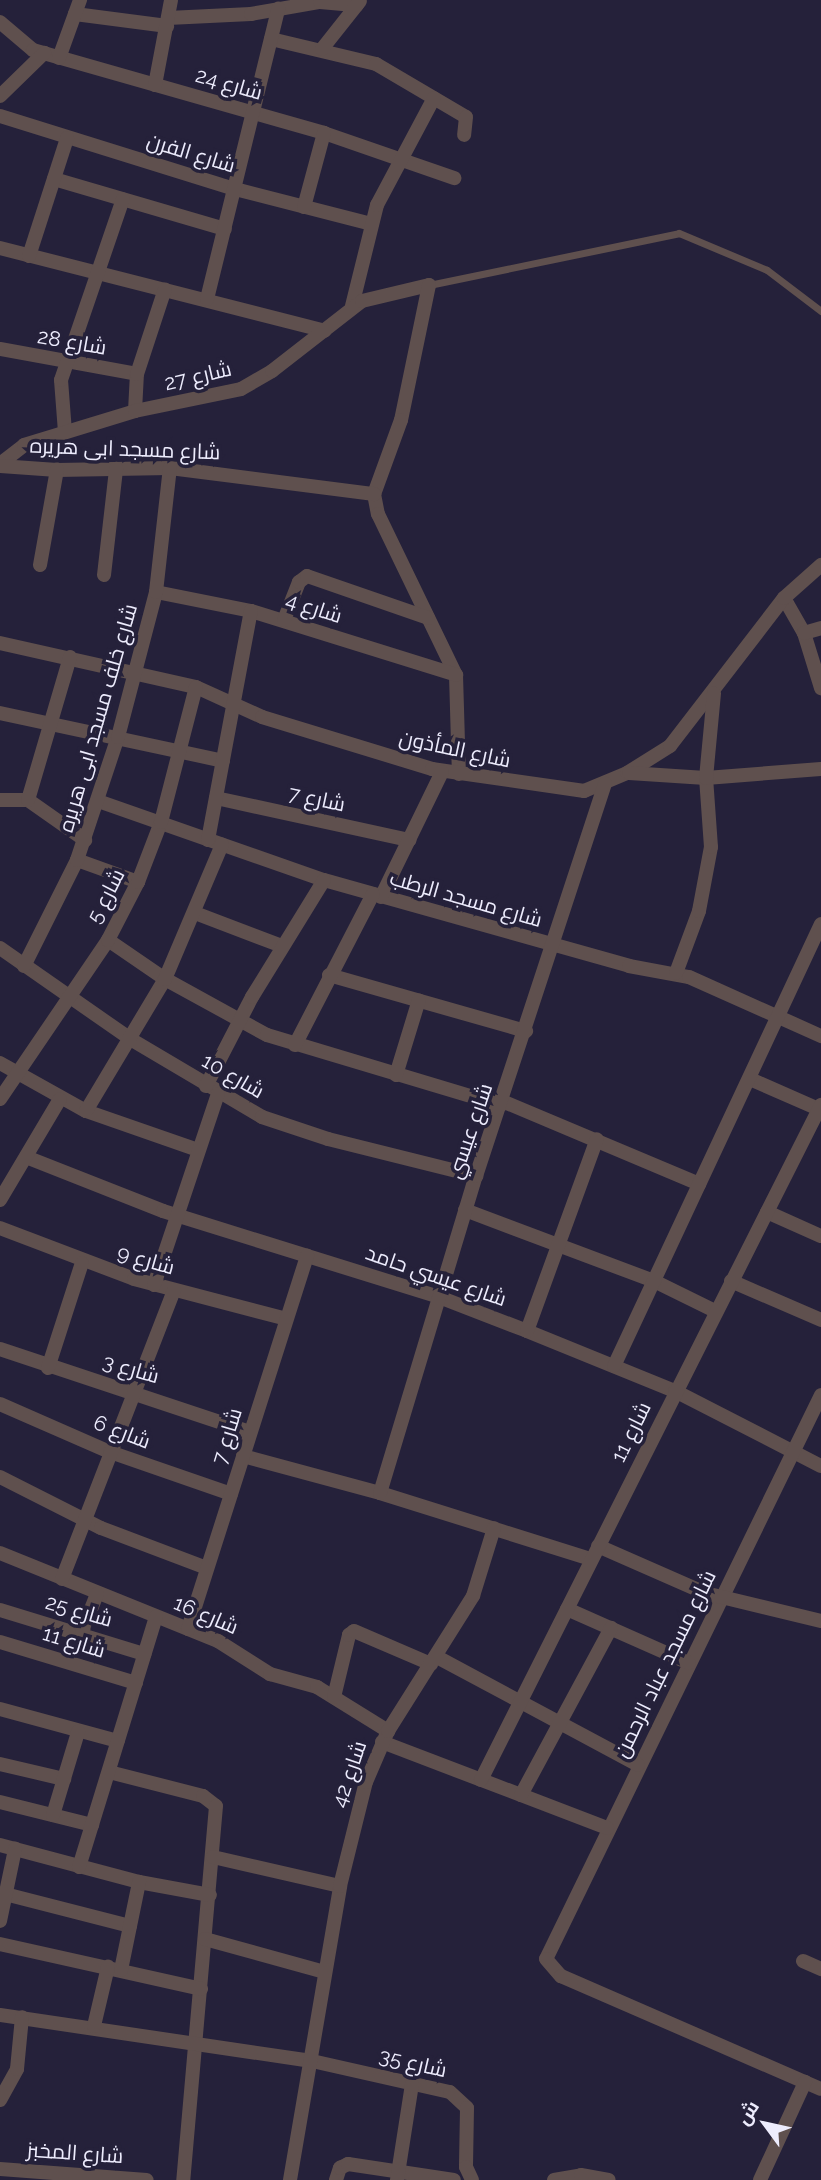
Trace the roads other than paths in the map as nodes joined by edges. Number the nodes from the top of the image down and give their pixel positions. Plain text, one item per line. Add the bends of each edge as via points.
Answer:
1 (80, 0) edge
2 (171, 0) edge
3 (359, 2) edge
4 (278, 9) junction
5 (75, 15) junction
6 (0, 22) edge
7 (167, 22) junction
8 (271, 39) junction
9 (322, 49) junction
10 (44, 53) junction
11 (59, 58) junction
12 (0, 77) edge
13 (15, 78) junction
14 (155, 85) junction
15 (0, 96) edge
16 (434, 98) junction
17 (254, 113) junction
18 (0, 116) edge
19 (324, 133) junction
20 (464, 135) dead end
21 (67, 138) junction
22 (399, 158) junction
23 (54, 178) junction
24 (454, 178) dead end
25 (235, 189) junction
26 (123, 199) junction
27 (304, 207) junction
28 (371, 224) junction
29 (225, 229) junction
30 (0, 248) edge
31 (29, 256) junction
32 (98, 272) junction
33 (429, 285) junction
34 (165, 289) junction
35 (207, 299) junction
36 (352, 306) junction
37 (821, 312) edge
38 (325, 331) junction
39 (0, 349) edge
40 (65, 364) junction
41 (136, 374) junction
42 (135, 411) junction
43 (65, 432) junction
44 (0, 465) edge
45 (170, 468) junction
46 (116, 469) junction
47 (57, 470) junction
48 (374, 494) junction
49 (40, 565) dead end
50 (821, 565) edge
51 (104, 575) dead end
52 (156, 592) junction
53 (784, 598) junction
54 (251, 611) junction
55 (428, 618) junction
56 (284, 620) junction
57 (821, 628) edge
58 (804, 633) junction
59 (1, 648) edge
60 (70, 657) junction
61 (137, 671) junction
62 (456, 676) junction
63 (196, 687) junction
64 (821, 688) edge
65 (714, 692) junction
66 (233, 703) junction
67 (0, 713) edge
68 (49, 724) junction
69 (118, 737) junction
70 (179, 752) junction
71 (223, 761) junction
72 (821, 769) edge
73 (442, 772) junction
74 (627, 773) junction
75 (459, 774) junction
76 (706, 778) junction
77 (605, 784) junction
78 (216, 798) junction
79 (5, 799) edge
80 (28, 800) junction
81 (98, 801) junction
82 (0, 812) edge
83 (161, 822) junction
84 (208, 839) junction
85 (85, 840) junction
86 (409, 840) junction
87 (222, 845) junction
88 (77, 860) junction
89 (324, 880) junction
90 (138, 883) junction
91 (377, 895) junction
92 (195, 914) junction
93 (821, 924) edge
94 (108, 940) junction
95 (282, 946) junction
96 (555, 946) junction
97 (0, 948) edge
98 (24, 966) junction
99 (676, 973) junction
100 (329, 975) junction
101 (165, 979) junction
102 (68, 998) junction
103 (419, 1000) junction
104 (779, 1017) junction
105 (239, 1022) junction
106 (526, 1031) junction
107 (821, 1036) edge
108 (132, 1040) junction
109 (295, 1045) junction
110 (0, 1063) edge
111 (17, 1074) junction
112 (396, 1075) junction
113 (750, 1079) junction
114 (212, 1090) junction
115 (60, 1099) junction
116 (0, 1100) edge
117 (501, 1103) junction
118 (820, 1108) edge
119 (86, 1111) junction
120 (597, 1139) junction
121 (198, 1150) junction
122 (26, 1157) junction
123 (476, 1176) junction
124 (699, 1184) junction
125 (0, 1200) edge
126 (465, 1210) junction
127 (767, 1212) junction
128 (177, 1215) junction
129 (0, 1228) edge
130 (821, 1236) edge
131 (559, 1243) junction
132 (307, 1255) junction
133 (82, 1263) junction
134 (654, 1281) junction
135 (731, 1281) junction
136 (154, 1285) junction
137 (174, 1290) junction
138 (439, 1297) junction
139 (715, 1311) junction
140 (286, 1319) junction
141 (821, 1320) edge
142 (527, 1331) junction
143 (0, 1349) edge
144 (614, 1366) junction
145 (48, 1368) junction
146 (132, 1391) junction
147 (674, 1391) junction
148 (821, 1395) edge
149 (0, 1404) edge
150 (250, 1432) junction
151 (794, 1450) junction
152 (110, 1452) junction
153 (243, 1456) junction
154 (821, 1466) edge
155 (0, 1477) edge
156 (380, 1493) junction
157 (231, 1494) junction
158 (85, 1521) junction
159 (494, 1528) junction
160 (0, 1553) edge
161 (594, 1553) junction
162 (207, 1568) junction
163 (62, 1579) junction
164 (97, 1594) junction
165 (721, 1597) junction
166 (567, 1609) junction
167 (0, 1611) edge
168 (156, 1617) junction
169 (821, 1621) edge
170 (611, 1628) junction
171 (188, 1629) junction
172 (82, 1632) junction
173 (0, 1642) edge
174 (144, 1654) junction
175 (434, 1661) junction
176 (689, 1662) junction
177 (136, 1683) junction
178 (334, 1697) junction
179 (520, 1702) junction
180 (0, 1709) edge
181 (560, 1723) junction
182 (78, 1732) junction
183 (385, 1736) junction
184 (118, 1741) junction
185 (0, 1764) edge
186 (638, 1765) junction
187 (109, 1772) junction
188 (64, 1779) junction
189 (481, 1780) junction
190 (521, 1795) junction
191 (0, 1801) edge
192 (53, 1815) junction
193 (92, 1825) junction
194 (607, 1828) junction
195 (7, 1847) edge
196 (213, 1857) junction
197 (79, 1867) junction
198 (139, 1882) junction
199 (340, 1886) junction
200 (5, 1894) junction
201 (209, 1895) junction
202 (0, 1921) edge
203 (130, 1926) junction
204 (205, 1939) junction
205 (0, 1944) edge
206 (803, 1961) dead end
207 (114, 1968) junction
208 (821, 1969) edge
209 (325, 1972) junction
210 (201, 1989) junction
211 (0, 2015) edge
212 (22, 2017) junction
213 (94, 2026) junction
214 (195, 2043) junction
215 (312, 2061) junction
216 (804, 2082) junction
217 (412, 2084) junction
218 (821, 2089) edge
219 (0, 2100) edge
220 (0, 2169) edge
221 (397, 2177) edge
222 (766, 2178) edge
223 (147, 2180) edge
224 (183, 2180) edge
225 (290, 2180) edge
226 (337, 2180) edge
227 (454, 2180) edge
228 (472, 2180) edge
229 (554, 2180) edge
230 (609, 2180) edge

1 - 5 street
2 - 7 street
3 - 4 street
3 - 9 street
4 - 7 street
4 - 8 street
5 - 7 street
5 - 11 street
6 - 10 street, شارع 24 via 23,44
7 - 14 street
8 - 9 street
8 - 17 street
9 - 16 street via 366,59
10 - 11 street, شارع 24
10 - 13 street
11 - 14 street, شارع 24
12 - 13 street
13 - 15 street
14 - 17 street, شارع 24
16 - 20 street via 466,117
16 - 22 street
17 - 19 street, شارع 24
17 - 25 street
18 - 21 street, شارع الفرن
19 - 22 street, شارع 24
19 - 27 street
21 - 23 street
21 - 25 street, شارع الفرن
22 - 24 street, شارع 24
22 - 28 street
23 - 26 street
23 - 31 street
25 - 27 street, شارع الفرن
25 - 29 street
26 - 29 street
26 - 32 street
27 - 28 street, شارع الفرن
28 - 36 street
29 - 35 street
30 - 31 street
31 - 32 street
32 - 34 street
32 - 40 street
33 - 36 street, شارع 27
33 - 37 lane via 680,233 767,270
33 - 48 street via 401,419
34 - 35 street
34 - 41 street
35 - 38 street
36 - 38 street, شارع 27
38 - 42 street, شارع 27 via 241,389
39 - 40 street, شارع 28
40 - 41 street, شارع 28
40 - 43 street via 61,397
41 - 42 street
42 - 43 street, شارع 27
43 - 44 street, شارع 27 via 24,445
44 - 47 street, شارع مسجد ابى هريره
45 - 46 street, شارع مسجد ابى هريره
45 - 48 street, شارع مسجد ابى هريره
45 - 52 street, شارع خلف مسجد ابى هريره
46 - 47 street, شارع مسجد ابى هريره
46 - 51 street
47 - 49 street
48 - 55 street via 378,514
50 - 53 street, شارع المأذون
52 - 54 street, شارع 4
52 - 61 street, شارع خلف مسجد ابى هريره
53 - 58 street
53 - 65 street, شارع المأذون
54 - 56 street, شارع 4
54 - 66 street
55 - 56 street via 307,576 299,582
55 - 62 street
56 - 62 street, شارع 4
57 - 58 street
58 - 64 street
59 - 60 street, شارع المأذون
60 - 61 street, شارع المأذون
60 - 68 street
61 - 63 street, شارع المأذون
61 - 69 street, شارع خلف مسجد ابى هريره
62 - 75 street
63 - 66 street, شارع المأذون
63 - 70 street, شارع 5
65 - 74 street, شارع المأذون via 670,746
65 - 76 street
66 - 71 street
66 - 73 street, شارع المأذون via 262,717
67 - 68 street
68 - 69 street
68 - 80 street
69 - 70 street
69 - 81 street, شارع خلف مسجد ابى هريره
70 - 71 street
70 - 83 street, شارع 5
71 - 78 street
72 - 76 street
73 - 75 street, شارع المأذون
73 - 86 street
74 - 76 street
74 - 77 street, شارع المأذون
75 - 77 street, شارع المأذون via 573,792
76 - 99 street via 708,870
77 - 96 street, شارع عيسي
78 - 84 street
78 - 86 street, شارع 7
79 - 80 street
79 - 82 street
80 - 85 street
81 - 83 street, شارع مسجد الرطب
81 - 85 street, شارع خلف مسجد ابى هريره
83 - 84 street, شارع مسجد الرطب
83 - 90 street, شارع 5
84 - 87 street, شارع مسجد الرطب
85 - 88 street, شارع خلف مسجد ابى هريره
86 - 91 street
87 - 89 street, شارع مسجد الرطب
87 - 92 street
88 - 90 street
88 - 98 street, شارع خلف مسجد ابى هريره
89 - 91 street, شارع مسجد الرطب
89 - 95 street
90 - 94 street, شارع 5
91 - 96 street, شارع مسجد الرطب
91 - 100 street
92 - 95 street
92 - 101 street
93 - 104 street
94 - 101 street
94 - 102 street, شارع 5
95 - 105 street
96 - 99 street, شارع مسجد الرطب
96 - 106 street, شارع عيسي
97 - 98 street, شارع 10
98 - 102 street, شارع 10
99 - 104 street, شارع مسجد الرطب
100 - 103 street
100 - 109 street
101 - 105 street
101 - 108 street
102 - 108 street, شارع 10
102 - 111 street, شارع 5
103 - 106 street
103 - 112 street
104 - 107 street, شارع مسجد الرطب
104 - 113 street
105 - 109 street
105 - 114 street
106 - 117 street, شارع عيسي
108 - 114 street, شارع 10
108 - 119 street
109 - 112 street
110 - 111 street
111 - 115 street
111 - 116 street, شارع 5
112 - 117 street
113 - 118 street
113 - 124 street
114 - 121 street
114 - 123 street, شارع 10 via 281,1125
115 - 119 street
115 - 122 street
117 - 120 street
117 - 123 street, شارع عيسي
118 - 127 street, شارع 11
119 - 121 street
120 - 124 street
120 - 131 street
121 - 128 street
122 - 125 street
122 - 128 street, شارع عيسي حامد
123 - 126 street, شارع عيسي
124 - 134 street
126 - 131 street
126 - 138 street, شارع عيسي
127 - 130 street
127 - 135 street, شارع 11
128 - 132 street, شارع عيسي حامد
128 - 136 street
129 - 133 street, شارع 9
131 - 134 street
131 - 142 street
132 - 138 street, شارع عيسي حامد
132 - 140 street, شارع 7
133 - 136 street, شارع 9
133 - 145 street
134 - 139 street
134 - 144 street
135 - 139 street, شارع 11
135 - 141 street
136 - 137 street, شارع 9
137 - 140 street, شارع 9
137 - 146 street
138 - 142 street, شارع عيسي حامد
138 - 156 street, شارع عيسي
139 - 147 street, شارع 11
140 - 150 street, شارع 7
142 - 144 street, شارع عيسي حامد
143 - 145 street, شارع 3
144 - 147 street, شارع عيسي حامد
145 - 146 street, شارع 3
146 - 150 street, شارع 3
146 - 152 street
147 - 151 street, شارع عيسي حامد
147 - 161 street, شارع 11
148 - 151 street, شارع مسجد عباد الرحمن
149 - 152 street, شارع 6
150 - 153 street, شارع 7
151 - 154 street, شارع عيسي حامد
151 - 165 street, شارع مسجد عباد الرحمن
152 - 157 street, شارع 6
152 - 158 street
153 - 156 street
153 - 157 street, شارع 7
155 - 158 street
156 - 159 street
157 - 162 street, شارع 7
158 - 162 street
158 - 163 street
159 - 161 street
159 - 175 street, شارع 42 via 473,1596
160 - 163 street, شارع 16
161 - 165 street
161 - 166 street, شارع 11
162 - 171 street, شارع 7
163 - 164 street, شارع 16
164 - 168 street, شارع 16
164 - 172 street
165 - 169 street
165 - 176 street, شارع مسجد عباد الرحمن
166 - 170 street
166 - 179 street, شارع 11
167 - 172 street, شارع 25
168 - 171 street, شارع 16
168 - 174 street
170 - 176 street
170 - 181 street
171 - 178 street, شارع 16 via 233,1648 270,1674
172 - 174 street, شارع 25
173 - 177 street, شارع 11
174 - 177 street
175 - 178 street via 354,1631 349,1635
175 - 179 street
175 - 183 street, شارع 42
176 - 186 street, شارع مسجد عباد الرحمن
177 - 184 street
178 - 183 street, شارع 16
179 - 181 street
179 - 189 street, شارع 11
180 - 182 street
181 - 186 street
181 - 190 street
182 - 184 street
182 - 188 street
183 - 189 street, شارع 16
183 - 199 street, شارع 42 via 359,1803
184 - 187 street
185 - 188 street
186 - 194 street, شارع مسجد عباد الرحمن
187 - 193 street
187 - 196 street via 211,1799 216,1815
188 - 192 street
189 - 190 street, شارع 16
190 - 194 street, شارع 16
191 - 192 street
192 - 193 street
193 - 197 street
194 - 216 street, شارع مسجد عباد الرحمن via 547,1951 549,1966 561,1976
195 - 197 street
195 - 200 street
196 - 199 street
196 - 201 street
197 - 198 street
198 - 201 street
198 - 203 street
199 - 209 street, شارع 42
200 - 202 street
200 - 203 street
201 - 204 street
203 - 207 street
204 - 209 street
204 - 210 street
205 - 207 street
206 - 208 street
207 - 210 street
207 - 213 street
209 - 215 street, شارع 42
210 - 214 street
211 - 212 street, شارع 35
212 - 213 street, شارع 35
212 - 219 street via 17,2069
213 - 214 street, شارع 35
214 - 215 street, شارع 35
214 - 224 street
215 - 217 street, شارع 35
215 - 225 street, شارع 42
216 - 218 street
216 - 222 street
217 - 221 street
217 - 228 street, شارع 35 via 450,2092 463,2101 468,2116 466,2167
220 - 223 street, شارع المخبز
221 - 226 street via 348,2164 340,2168
221 - 227 street
229 - 230 street via 581,2175

